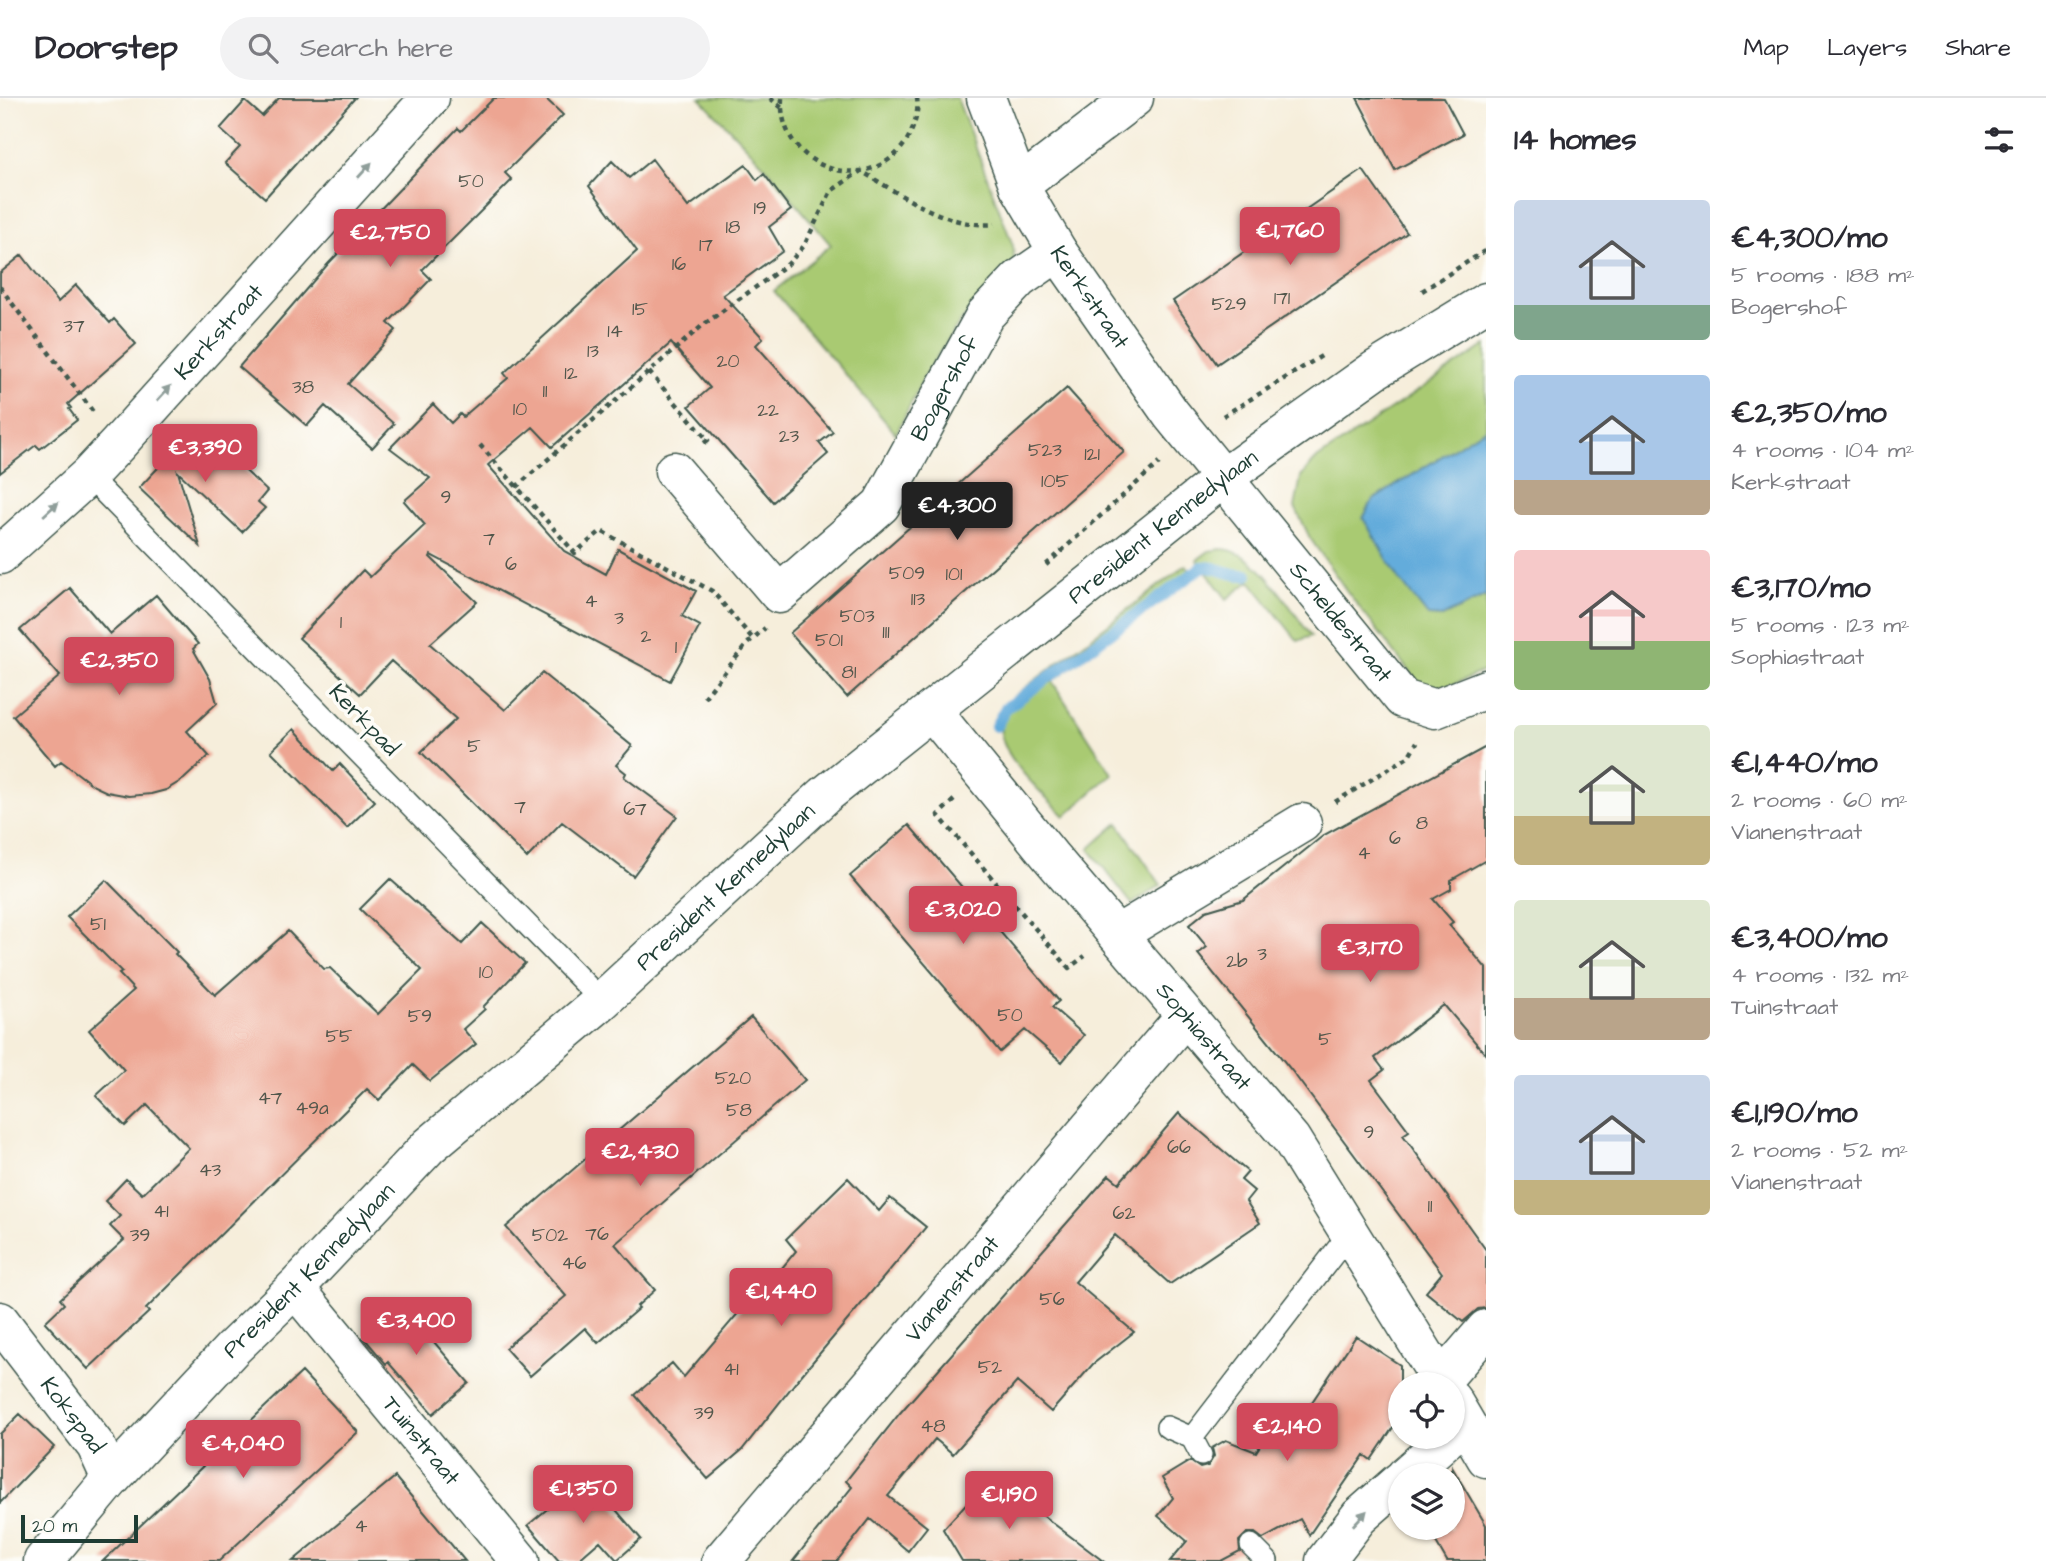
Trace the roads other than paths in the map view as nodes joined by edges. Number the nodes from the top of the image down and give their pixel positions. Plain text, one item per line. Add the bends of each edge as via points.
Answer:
1 (430, 98) edge
2 (986, 98) edge
3 (1135, 98) edge
4 (1019, 186) junction
5 (1058, 252) junction
6 (1486, 302) edge
7 (674, 471) road end
8 (88, 476) junction
9 (1223, 478) junction
10 (0, 555) edge
11 (1486, 689) edge
12 (932, 711) junction
13 (1302, 823) road end
14 (1118, 934) junction
15 (602, 1001) junction
16 (1185, 1016) junction
17 (1351, 1235) junction
18 (295, 1288) junction
19 (0, 1321) edge
20 (1486, 1329) edge
21 (1430, 1372) edge
22 (1465, 1377) edge
23 (1167, 1427) dead end
24 (1465, 1429) edge
25 (1486, 1458) edge
26 (111, 1479) junction
27 (1388, 1491) edge
28 (1251, 1545) dead end
29 (43, 1561) edge
30 (520, 1561) edge
31 (721, 1561) edge
32 (1267, 1561) edge
33 (1325, 1561) edge

8 -> 1 street, Kerkstraat
2 - 4 street, Kerkstraat
3 - 4 street
4 - 5 street, Kerkstraat
5 - 7 street, Bogershof via 1019,279 985,315 881,505 779,594
5 - 9 street, Kerkstraat via 1171,414
6 - 9 street, President Kennedylaan via 1375,370
10 -> 8 street, Kerkstraat
8 - 15 lane, Kerkpad
9 - 11 street, Scheldestraat via 1403,699 1435,709
9 - 12 street, President Kennedylaan
12 - 14 street, Sophiastraat
12 - 15 street, President Kennedylaan via 825,795
13 - 14 street
14 - 16 street, Sophiastraat
15 - 18 street, President Kennedylaan via 429,1146
16 - 17 street, Sophiastraat via 1291,1139
16 - 31 street, Vianenstraat
17 - 21 street, Sophiastraat
17 - 23 lane via 1197,1446
18 - 26 street, President Kennedylaan
18 - 30 street, Tuinstraat
19 - 26 street, Kokspad via 96,1446
20 - 22 street
24 - 25 street, Sophiastraat
26 - 29 street, President Kennedylaan
33 -> 27 street via 1359,1517
28 - 32 lane

